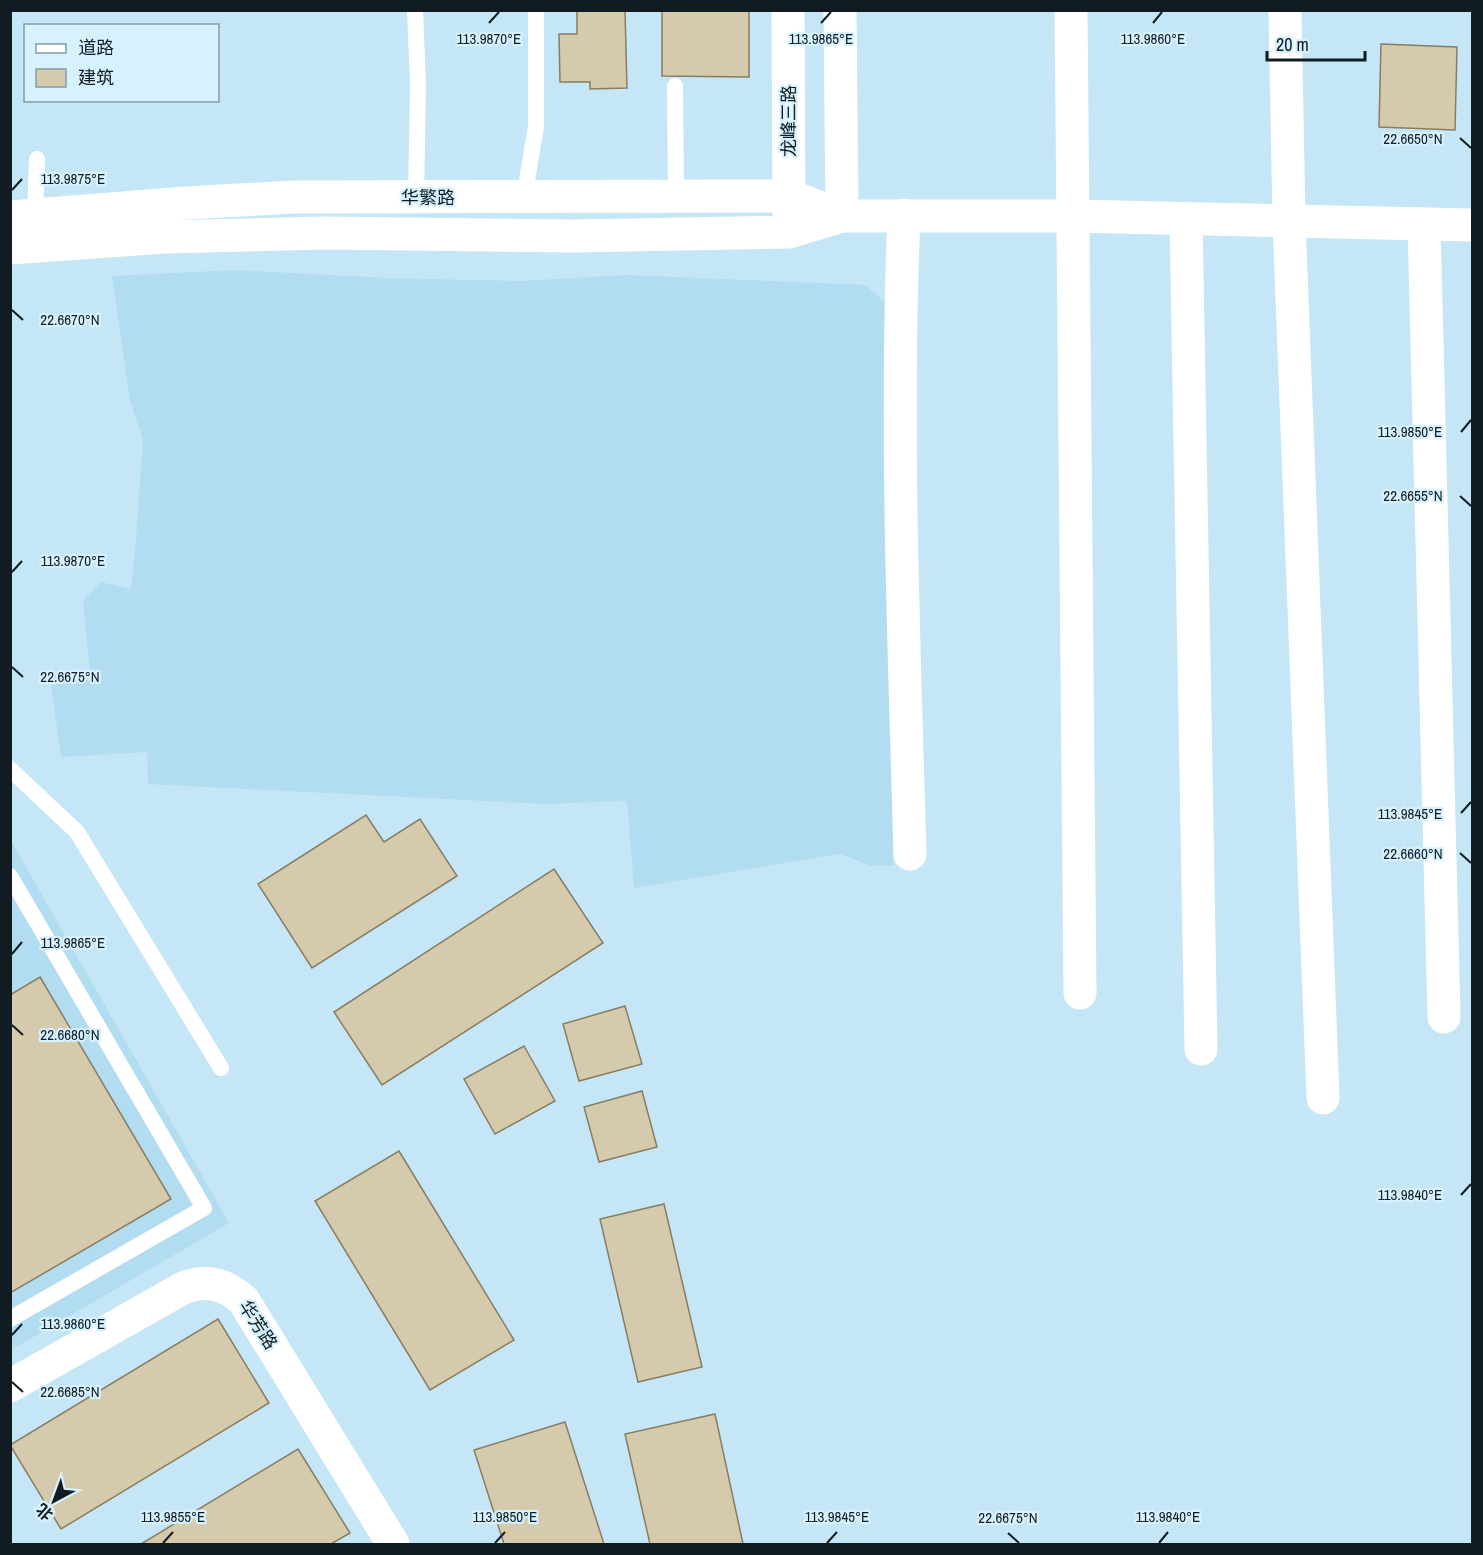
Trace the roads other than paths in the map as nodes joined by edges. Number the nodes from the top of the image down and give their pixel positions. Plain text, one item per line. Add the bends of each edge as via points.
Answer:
1 (415, 10) edge
2 (536, 10) edge
3 (788, 10) edge
4 (840, 10) edge
5 (1071, 10) edge
6 (1285, 10) edge
7 (675, 86) dead end
8 (37, 159) dead end
9 (790, 196) junction
10 (676, 197) junction
11 (416, 198) junction
12 (524, 198) junction
13 (910, 214) junction
14 (842, 216) junction
15 (1072, 216) junction
16 (23, 217) edge
17 (1186, 219) junction
18 (1289, 221) junction
19 (1424, 224) junction
20 (1473, 225) edge
21 (789, 232) junction
22 (10, 248) edge
23 (10, 769) edge
24 (910, 854) dead end
25 (10, 876) edge
26 (1080, 993) dead end
27 (1444, 1017) dead end
28 (1201, 1049) dead end
29 (221, 1068) dead end
30 (1323, 1098) dead end
31 (10, 1319) edge
32 (10, 1386) edge
33 (393, 1545) edge

1 - 11 lane
2 - 12 lane via 536,128
3 - 9 street, 龙峰三路
4 - 14 street
5 - 15 street
6 - 18 street
7 - 10 lane
8 - 16 lane
9 - 10 street, 华繁路
9 - 14 street, 华繁路
9 - 21 street, 龙峰三路
10 - 12 street, 华繁路
11 - 12 street, 华繁路
11 - 16 street, 华繁路 via 295,197
13 - 14 street, 华繁路
13 - 15 street, 华繁路
13 - 24 street via 901,298 901,504
14 - 21 street, 华繁路
15 - 17 street, 华繁路
15 - 26 street
17 - 18 street, 华繁路
17 - 28 street
18 - 19 street, 华繁路
18 - 30 street
19 - 20 street, 华繁路
19 - 27 street
21 - 22 street, 华繁路 via 573,236 324,233 166,237
23 - 29 lane via 77,832
25 - 31 lane via 204,1208
32 - 33 street, 华芳路 via 183,1288 196,1283 223,1287 244,1301

